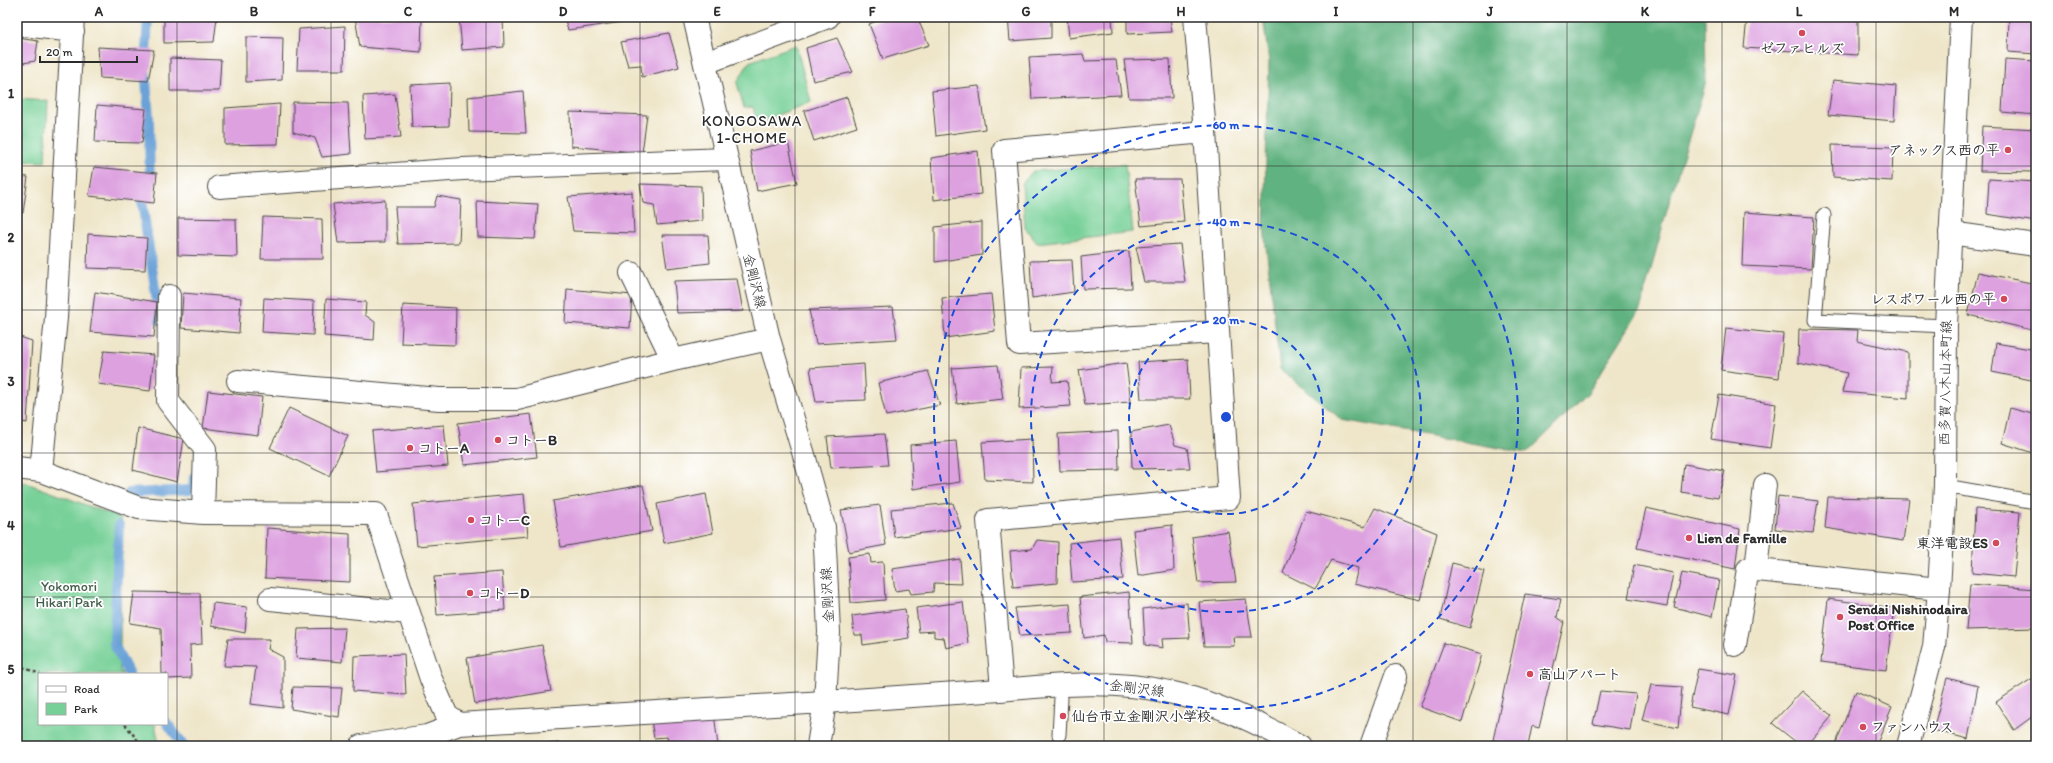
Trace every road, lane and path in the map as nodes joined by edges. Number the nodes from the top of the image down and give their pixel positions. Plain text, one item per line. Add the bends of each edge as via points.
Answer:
1 (694, 17) edge
2 (828, 17) edge
3 (1195, 17) edge
4 (1961, 17) edge
5 (17, 24) edge
6 (73, 24) edge
7 (705, 63) junction
8 (1205, 132) junction
9 (726, 159) junction
10 (220, 188) dead end
11 (1824, 215) dead end
12 (1950, 233) junction
13 (2036, 245) edge
14 (631, 273) dead end
15 (169, 296) dead end
16 (1946, 326) junction
17 (1217, 332) junction
18 (769, 339) junction
19 (673, 360) junction
20 (238, 381) dead end
21 (17, 468) edge
22 (41, 471) junction
23 (1765, 485) dead end
24 (1945, 486) junction
25 (2036, 502) edge
26 (202, 513) junction
27 (1756, 570) junction
28 (1940, 588) junction
29 (270, 599) dead end
30 (409, 613) junction
31 (1735, 645) dead end
32 (17, 666) edge
33 (38, 673) edge
34 (1396, 676) dead end
35 (1058, 684) junction
36 (1002, 689) junction
37 (824, 702) junction
38 (459, 724) junction
39 (126, 725) edge
40 (1059, 735) dead end
41 (142, 746) edge
42 (361, 746) edge
43 (818, 746) edge
44 (1300, 746) edge
45 (1371, 746) edge
46 (1908, 746) edge

1 - 7 street, 金剛沢線
2 - 7 street
3 - 8 street
4 - 12 street, 西多賀八木山本町線
5 - 6 street
6 - 22 street via 56,318
7 - 9 street, 金剛沢線
8 - 17 street
8 - 17 street via 1004,150 1019,344
9 - 10 street via 463,169
9 - 18 street, 金剛沢線
11 - 16 lane via 1815,320
12 - 13 street
12 - 16 street, 西多賀八木山本町線
14 - 19 street
15 - 26 street via 168,401 205,449
16 - 24 street, 西多賀八木山本町線
17 - 36 street via 1229,498 988,520
18 - 19 street
18 - 37 street, 金剛沢線 via 824,527 829,632
19 - 20 street via 517,399 439,399
21 - 22 street
22 - 26 street via 139,508
23 - 27 street
24 - 25 lane
24 - 28 street, 西多賀八木山本町線
26 - 30 street via 376,514
27 - 28 street
27 - 31 street via 1748,569
28 - 46 street, 西多賀八木山本町線 via 1934,647
29 - 30 street
30 - 38 street via 431,679 447,716
32 - 33 path
34 - 45 street
35 - 36 street, 金剛沢線
35 - 40 lane via 1061,698
35 - 44 street, 金剛沢線 via 1122,685 1169,692 1228,711 1272,730
36 - 37 street, 金剛沢線
37 - 38 street
37 - 43 street
38 - 42 street via 427,736
39 - 41 path

